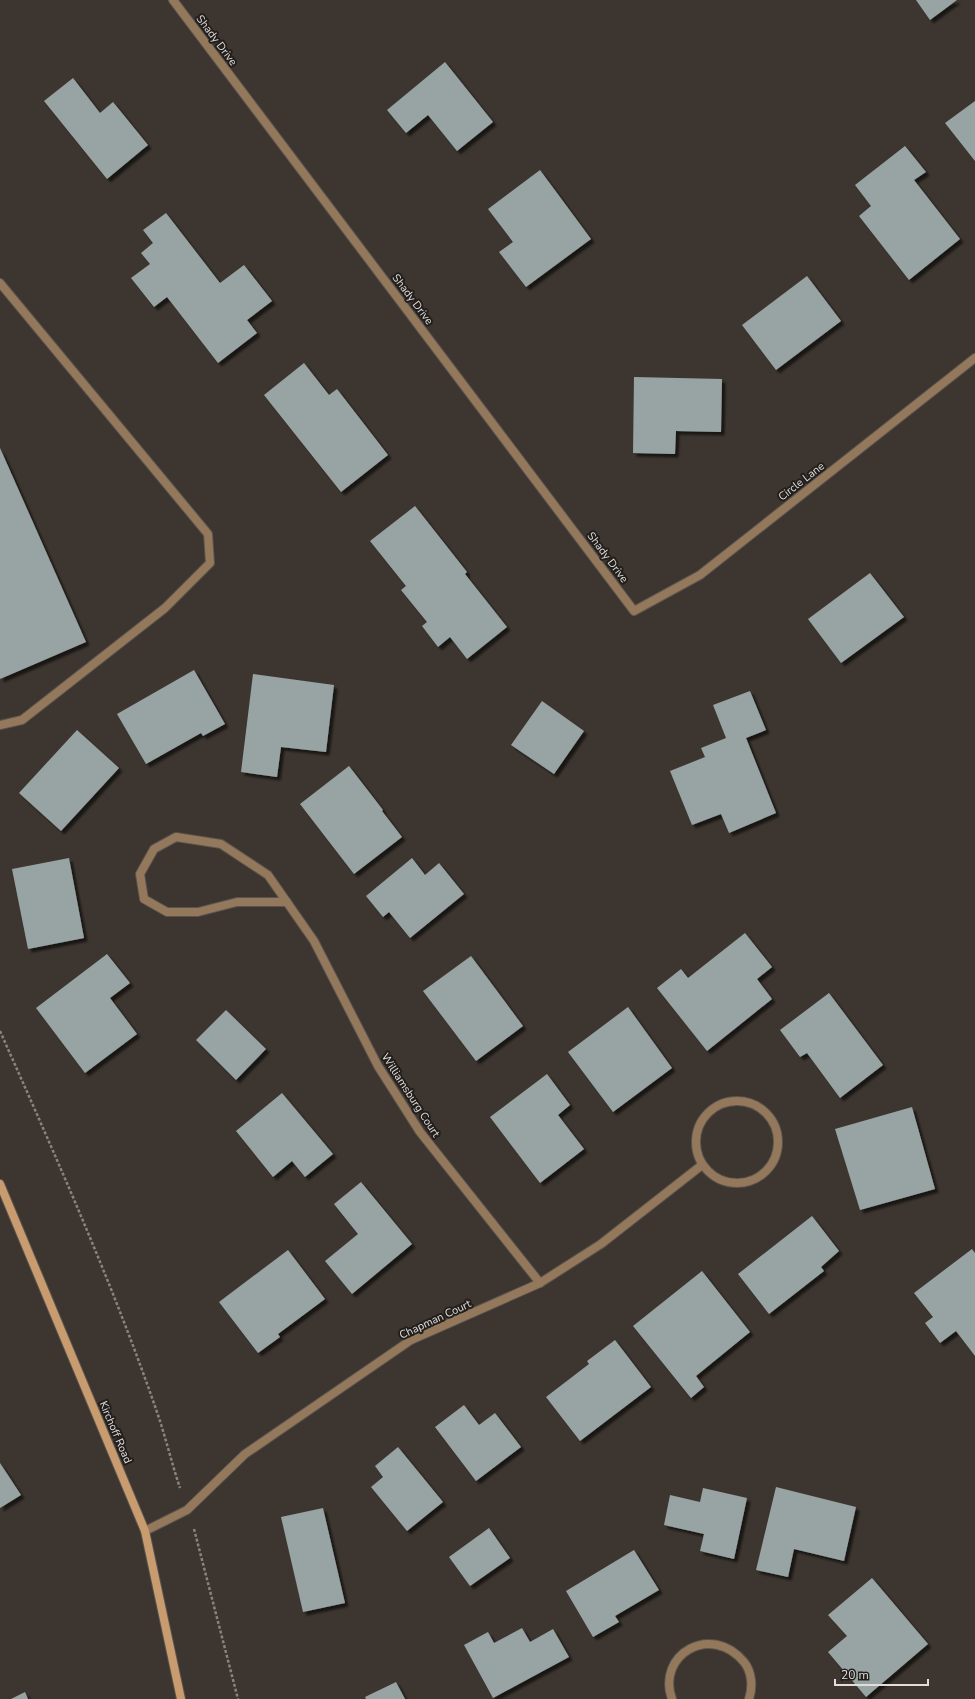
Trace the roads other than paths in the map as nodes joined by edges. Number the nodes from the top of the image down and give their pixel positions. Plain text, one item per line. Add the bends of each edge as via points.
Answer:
1 (173, 0) edge
2 (0, 282) edge
3 (975, 358) edge
4 (634, 611) joint
5 (0, 724) edge
6 (287, 902) junction
7 (702, 1165) junction
8 (0, 1184) edge
9 (540, 1283) junction
10 (145, 1531) junction
11 (181, 1699) edge
12 (672, 1699) edge
13 (749, 1699) edge

1 - 4 street, Shady Drive
2 - 5 street via 208,534 210,563 165,608 22,720
3 - 4 street, Circle Lane via 700,575
6 - 6 street, Williamsburg Court via 268,875 221,844 176,837 154,849 140,874 144,899 167,912 198,912 237,902
6 - 9 street, Williamsburg Court via 314,941 378,1066 420,1132
7 - 7 street via 725,1182 744,1183 758,1178 771,1166 777,1153 778,1140 770,1117 748,1101 728,1101 710,1110 697,1128 695,1143
7 - 9 street, Chapman Court via 601,1244
8 - 10 main road, Kirchoff Road
9 - 10 street, Chapman Court via 411,1340 245,1454 187,1510
10 - 11 main road, Kirchoff Road
12 - 13 street via 670,1678 673,1666 682,1655 697,1645 712,1643 724,1645 736,1652 748,1666 752,1680

